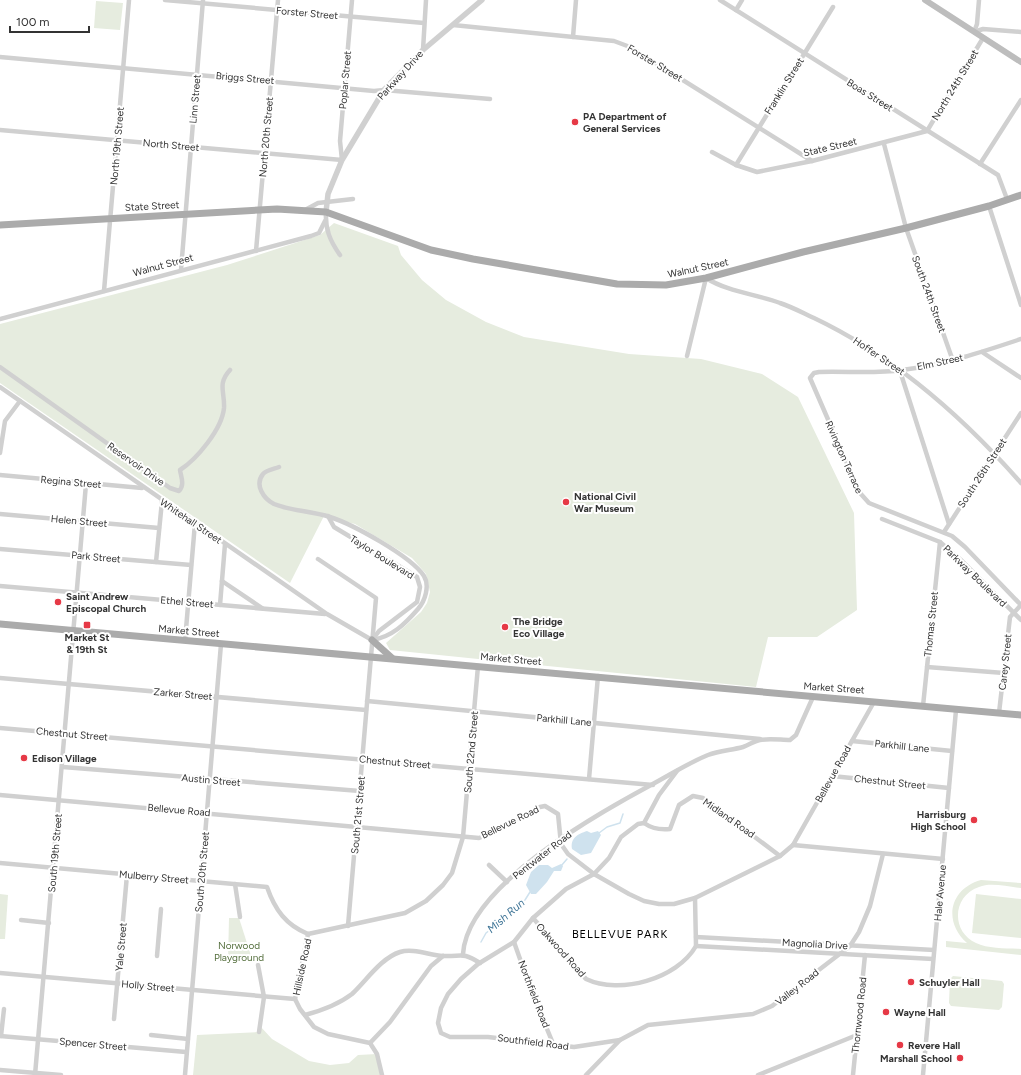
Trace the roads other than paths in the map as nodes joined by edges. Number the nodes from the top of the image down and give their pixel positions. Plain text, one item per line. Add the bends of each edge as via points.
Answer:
1 (129, 0) edge
2 (165, 0) edge
3 (278, 0) edge
4 (352, 0) edge
5 (426, 0) edge
6 (482, 0) edge
7 (576, 0) edge
8 (720, 0) edge
9 (742, 0) edge
10 (925, 0) edge
11 (979, 0) edge
12 (202, 2) edge
13 (833, 7) dead end
14 (277, 10) junction
15 (736, 10) junction
16 (351, 16) junction
17 (424, 23) junction
18 (453, 25) junction
19 (974, 32) junction
20 (1021, 32) edge
21 (572, 37) junction
22 (983, 38) junction
23 (423, 50) junction
24 (805, 53) junction
25 (0, 57) edge
26 (1021, 62) edge
27 (123, 68) junction
28 (197, 74) junction
29 (271, 80) junction
30 (345, 88) junction
31 (384, 90) junction
32 (490, 99) dead end
33 (1021, 100) edge
34 (759, 127) junction
35 (0, 130) edge
36 (927, 131) junction
37 (117, 140) junction
38 (884, 144) junction
39 (191, 146) junction
40 (712, 152) dead end
41 (264, 153) junction
42 (342, 160) junction
43 (812, 161) junction
44 (980, 164) junction
45 (736, 165) junction
46 (1021, 195) edge
47 (353, 199) dead end
48 (1007, 199) junction
49 (327, 202) junction
50 (988, 206) junction
51 (259, 210) junction
52 (305, 210) junction
53 (326, 212) junction
54 (185, 215) junction
55 (111, 219) junction
56 (325, 221) junction
57 (0, 225) edge
58 (906, 228) junction
59 (256, 251) junction
60 (340, 255) dead end
61 (181, 270) junction
62 (706, 278) junction
63 (104, 291) junction
64 (1021, 305) edge
65 (0, 319) edge
66 (1021, 338) edge
67 (982, 352) junction
68 (687, 356) dead end
69 (953, 361) junction
70 (0, 367) edge
71 (230, 370) dead end
72 (900, 371) junction
73 (810, 378) joint
74 (1021, 378) edge
75 (0, 387) edge
76 (20, 401) junction
77 (1021, 413) edge
78 (0, 453) edge
79 (995, 453) junction
80 (279, 467) dead end
81 (0, 475) edge
82 (1021, 483) edge
83 (86, 484) junction
84 (142, 488) junction
85 (162, 501) junction
86 (0, 514) edge
87 (328, 516) junction
88 (882, 519) dead end
89 (83, 521) junction
90 (195, 523) junction
91 (949, 524) junction
92 (159, 528) junction
93 (944, 532) junction
94 (940, 542) junction
95 (225, 544) junction
96 (0, 549) edge
97 (80, 556) junction
98 (318, 559) dead end
99 (156, 562) junction
100 (191, 565) junction
101 (222, 581) junction
102 (0, 586) edge
103 (77, 593) junction
104 (188, 602) junction
105 (220, 605) junction
106 (1021, 605) edge
107 (264, 609) junction
108 (1013, 612) junction
109 (327, 614) junction
110 (1021, 620) edge
111 (0, 624) edge
112 (74, 631) junction
113 (372, 640) junction
114 (185, 641) junction
115 (222, 644) junction
116 (371, 657) junction
117 (392, 658) junction
118 (478, 666) junction
119 (927, 668) junction
120 (1004, 673) junction
121 (598, 676) junction
122 (0, 678) edge
123 (69, 684) junction
124 (217, 696) junction
125 (813, 697) junction
126 (367, 701) junction
127 (874, 702) junction
128 (923, 706) junction
129 (366, 710) junction
130 (956, 710) junction
131 (474, 712) junction
132 (999, 713) junction
133 (1021, 715) edge
134 (594, 722) junction
135 (0, 728) edge
136 (65, 734) junction
137 (761, 739) junction
138 (852, 742) junction
139 (213, 746) junction
140 (952, 751) junction
141 (362, 760) junction
142 (63, 767) junction
143 (470, 769) junction
144 (677, 771) junction
145 (832, 776) junction
146 (589, 779) junction
147 (210, 780) junction
148 (652, 785) junction
149 (949, 788) junction
150 (360, 791) junction
151 (0, 795) edge
152 (59, 799) junction
153 (207, 812) junction
154 (644, 823) junction
155 (357, 827) junction
156 (463, 837) junction
157 (560, 838) junction
158 (793, 845) junction
159 (883, 854) junction
160 (780, 856) junction
161 (943, 859) junction
162 (0, 863) edge
163 (489, 865) dead end
164 (53, 868) junction
165 (594, 874) junction
166 (127, 875) junction
167 (201, 881) junction
168 (507, 882) junction
169 (235, 884) junction
170 (695, 898) junction
171 (161, 909) dead end
172 (240, 916) dead end
173 (533, 918) junction
174 (21, 920) dead end
175 (48, 923) junction
176 (348, 926) junction
177 (308, 934) junction
178 (696, 937) junction
179 (514, 942) junction
180 (696, 946) junction
181 (850, 946) junction
182 (934, 950) junction
183 (463, 954) junction
184 (839, 954) junction
185 (865, 955) junction
186 (157, 956) dead end
187 (443, 956) junction
188 (933, 959) junction
189 (480, 962) junction
190 (258, 965) dead end
191 (0, 973) edge
192 (44, 977) junction
193 (117, 984) junction
194 (192, 990) junction
195 (264, 997) junction
196 (295, 1000) junction
197 (4, 1009) dead end
198 (305, 1016) junction
199 (114, 1019) dead end
200 (259, 1032) dead end
201 (857, 1035) junction
202 (0, 1036) edge
203 (151, 1036) dead end
204 (38, 1039) junction
205 (188, 1039) junction
206 (620, 1040) junction
207 (370, 1043) junction
208 (554, 1046) junction
209 (186, 1052) junction
210 (0, 1070) edge
211 (36, 1074) edge
212 (61, 1075) edge
213 (184, 1075) edge
214 (382, 1075) edge
215 (586, 1075) edge
216 (758, 1075) edge
217 (853, 1075) edge
218 (923, 1075) edge

1 - 27 street, North 19th Street
2 - 12 street, Forster Street
3 - 14 street, North 20th Street
4 - 16 street, Poplar Street
5 - 17 street
6 - 18 street, Parkway Drive
7 - 21 street
8 - 15 street, Boas Street
9 - 15 street
10 - 19 main road
11 - 19 street
12 - 14 street, Forster Street
12 - 28 street, Linn Street
13 - 24 street, Franklin Street
14 - 16 street, Forster Street
14 - 29 street, North 20th Street
15 - 24 street, Boas Street
16 - 17 street, Forster Street
16 - 30 street, Poplar Street
17 - 23 street
18 - 21 street, Forster Street
18 - 23 street, Parkway Drive
19 - 20 street via 983,28
19 - 22 main road
21 - 34 street, Forster Street via 614,40 630,47
22 - 26 main road
22 - 36 street, North 24th Street
23 - 31 street, Parkway Drive
24 - 34 street, Franklin Street
24 - 36 street, Boas Street
25 - 27 street, Briggs Street
27 - 28 street, Briggs Street
27 - 37 street, North 19th Street
28 - 29 street, Briggs Street
28 - 39 street, Linn Street
29 - 30 street, Briggs Street
29 - 41 street, North 20th Street
30 - 31 street, Briggs Street
30 - 42 street, Poplar Street via 340,141
31 - 32 street, Briggs Street
31 - 42 street, Parkway Drive
33 - 44 street
34 - 43 street, Forster Street
34 - 45 street, Franklin Street
35 - 37 street, North Street
36 - 38 street, State Street
36 - 44 street, Boas Street
37 - 39 street, North Street
37 - 55 street, North 19th Street
38 - 43 street, State Street
38 - 58 street
39 - 41 street, North Street
39 - 54 street, Linn Street
40 - 45 street, State Street
41 - 42 street, North Street
41 - 51 street, North 20th Street
42 - 49 street, Parkway Drive
43 - 45 street, State Street via 757,172
44 - 48 street, Boas Street via 998,175
46 - 48 main road, Walnut Street
47 - 49 street, State Street
48 - 50 main road, Walnut Street
49 - 52 street, State Street via 318,203
49 - 53 street, Parkway Drive
50 - 58 main road, Walnut Street
50 - 64 street
51 - 52 main road, State Street
51 - 54 main road, State Street
51 - 59 street, North 20th Street
52 - 53 main road, State Street
53 - 56 street
53 - 62 main road, Walnut Street via 432,250 617,284 666,285
54 - 55 main road, State Street
54 - 61 street, Linn Street
55 - 57 main road, State Street
55 - 63 street, North 19th Street
56 - 59 street, Walnut Street via 319,233
56 - 60 street via 328,236
58 - 62 main road, Walnut Street
58 - 69 street, South 24th Street
59 - 61 street, Walnut Street
61 - 63 street, Walnut Street
62 - 68 street
62 - 72 street, Hoffer Street via 720,286 780,303 814,318 849,336
63 - 65 street, Walnut Street
66 - 67 street, Elm Street
67 - 69 street, Elm Street
67 - 74 street
69 - 72 street, Elm Street
70 - 71 street, Reservoir Drive via 170,488 179,490 183,483 180,470 195,458 221,418 224,408 222,380
72 - 73 street, Elm Street via 819,372
72 - 79 street, Hoffer Street via 937,400
72 - 91 street
73 - 93 street, Rivington Terrace via 864,499 868,503
75 - 76 street, Whitehall Street
76 - 78 street via 5,421
76 - 84 street, Whitehall Street
77 - 79 street, South 26th Street
79 - 82 street, Hoffer Street
79 - 91 street, South 26th Street
80 - 87 street, Taylor Boulevard via 263,474 260,479 259,488 264,497 285,508
81 - 83 street, Regina Street
83 - 84 street, Regina Street
83 - 89 street
84 - 85 street, Whitehall Street
85 - 90 street, Whitehall Street
85 - 92 street
86 - 89 street, Helen Street
87 - 113 street, Taylor Boulevard via 334,527 417,577 420,587 417,602 379,631
87 - 113 street, Taylor Boulevard via 352,526 393,550 414,565 425,577 427,593 422,605 401,628 384,639
88 - 94 street, Parkway Boulevard
89 - 92 street, Helen Street
89 - 97 street
90 - 95 street, Whitehall Street
90 - 100 street
91 - 93 street, South 26th Street
92 - 99 street
93 - 106 street, Parkway Boulevard via 965,547
94 - 108 street, Parkway Boulevard
94 - 119 street, Thomas Street
95 - 101 street
95 - 109 street, Whitehall Street
96 - 97 street, Park Street
97 - 99 street, Park Street
97 - 103 street
98 - 113 street via 376,598
99 - 100 street, Park Street
100 - 104 street
101 - 105 street
101 - 107 street
102 - 103 street, Ethel Street
103 - 104 street, Ethel Street
103 - 112 street
104 - 105 street, Ethel Street
104 - 114 street
105 - 107 street, Ethel Street
106 - 108 street
107 - 109 street, Ethel Street
108 - 110 street, Parkway Boulevard
108 - 120 street, Carey Street via 1010,617
109 - 113 street, Whitehall Street
111 - 112 main road, Market Street
112 - 114 main road, Market Street
112 - 123 street, South 19th Street
113 - 116 street
113 - 117 main road
114 - 115 main road, Market Street
115 - 116 main road, Market Street
115 - 124 street, South 20th Street
116 - 117 main road, Market Street
116 - 126 street, South 21st Street
117 - 118 main road, Market Street
118 - 121 main road, Market Street
118 - 131 street, South 22nd Street
119 - 120 street
119 - 128 street, Thomas Street
120 - 132 street, Carey Street
121 - 125 main road, Market Street
121 - 134 street
122 - 123 street, Zarker Street
123 - 124 street, Zarker Street
123 - 136 street, South 19th Street
124 - 129 street, Zarker Street
124 - 139 street, South 20th Street
125 - 127 main road, Market Street
125 - 137 street via 796,735 790,740
126 - 129 street, South 21st Street
126 - 131 street, Parkhill Lane
127 - 128 main road, Market Street
127 - 138 street, Bellevue Road
128 - 130 main road, Market Street
129 - 141 street, South 21st Street
130 - 132 main road, Market Street
130 - 140 street, Hale Avenue
131 - 134 street, Parkhill Lane
131 - 143 street, South 22nd Street
132 - 133 main road, Market Street
134 - 137 street, Parkhill Lane
134 - 146 street
135 - 136 street, Chestnut Street
136 - 139 street, Chestnut Street
136 - 142 street, South 19th Street
137 - 144 street via 746,746 709,755
138 - 140 street, Parkhill Lane
138 - 145 street, Bellevue Road
139 - 141 street, Chestnut Street
139 - 147 street, South 20th Street
140 - 149 street, Hale Avenue
141 - 143 street, Chestnut Street
141 - 150 street, South 21st Street
142 - 147 street, Austin Street
142 - 152 street, South 19th Street
143 - 146 street, Chestnut Street
143 - 156 street, South 22nd Street
144 - 148 street
144 - 154 street via 659,795
145 - 149 street, Chestnut Street
145 - 158 street, Bellevue Road
146 - 148 street, Chestnut Street
147 - 150 street, Austin Street
147 - 153 street, South 20th Street
148 - 157 street, Pentwater Road
149 - 161 street, Hale Avenue
150 - 155 street, South 21st Street
151 - 152 street, Bellevue Road
152 - 153 street, Bellevue Road
152 - 164 street, South 19th Street
153 - 155 street, Bellevue Road
153 - 167 street, South 20th Street
154 - 160 street, Midland Road via 664,830 670,829 680,805 693,796 704,798
154 - 165 street via 638,824 621,837
155 - 156 street, Bellevue Road
155 - 176 street, South 21st Street
156 - 157 street, Bellevue Road via 479,838 545,806 558,814
156 - 176 street, Hillside Road via 452,873 426,901 405,913
157 - 165 street, Bellevue Road via 562,847 568,854
157 - 168 street, Pentwater Road
158 - 159 street
158 - 160 street, Bellevue Road
159 - 161 street
159 - 181 street, Valley Road via 870,906
160 - 170 street, Bellevue Road
161 - 182 street, Hale Avenue
162 - 164 street, Mulberry Street
163 - 168 street
164 - 166 street, Mulberry Street
164 - 175 street, South 19th Street
165 - 170 street, Bellevue Road via 644,901 674,904
165 - 173 street via 566,889
166 - 167 street, Mulberry Street
166 - 193 street, Yale Street
167 - 169 street, Mulberry Street
167 - 194 street, South 20th Street
168 - 183 street, Pentwater Road via 476,916 466,938
169 - 172 street
169 - 177 street, Mulberry Street via 267,887 278,912 297,930
170 - 178 street
171 - 186 street
173 - 179 street
173 - 180 street, Oakwood Road via 586,979 598,984 631,985 670,971 685,962
174 - 175 street
175 - 192 street, South 19th Street
176 - 177 street, Hillside Road
177 - 196 street, Hillside Road
178 - 180 street
178 - 181 street, Magnolia Drive
179 - 189 street
179 - 208 street, Northfield Road
180 - 184 street, Magnolia Drive
181 - 182 street, Magnolia Drive
181 - 184 street, Valley Road
182 - 188 street, Hale Avenue
183 - 187 street
183 - 189 street
184 - 185 street, Magnolia Drive
184 - 206 street, Valley Road via 764,1010 746,1015 648,1025
185 - 188 street, Magnolia Drive
185 - 201 street, Thornwood Road
187 - 198 street via 409,951 391,956 350,995
187 - 207 street via 431,966 390,1022
188 - 218 street, Hale Avenue
189 - 208 street, Southfield Road via 448,994 441,1008 438,1023 441,1033 450,1037 488,1037
190 - 195 street
191 - 192 street, Holly Street
192 - 193 street, Holly Street
192 - 204 street, South 19th Street
193 - 194 street, Holly Street
193 - 199 street, Yale Street
194 - 195 street, Holly Street
194 - 205 street, South 20th Street
195 - 196 street, Holly Street
195 - 200 street
196 - 198 street, Hillside Road
197 - 202 street
198 - 207 street, Hillside Road via 314,1027 328,1034
201 - 216 street
201 - 217 street, Thornwood Road
202 - 204 street, Spencer Street
203 - 205 street
204 - 209 street, Spencer Street
204 - 211 street, South 19th Street
205 - 209 street, South 20th Street
206 - 208 street, Southfield Road via 574,1047
206 - 215 street, Valley Road
207 - 214 street via 377,1054
209 - 213 street, South 20th Street
210 - 211 street
211 - 212 street

